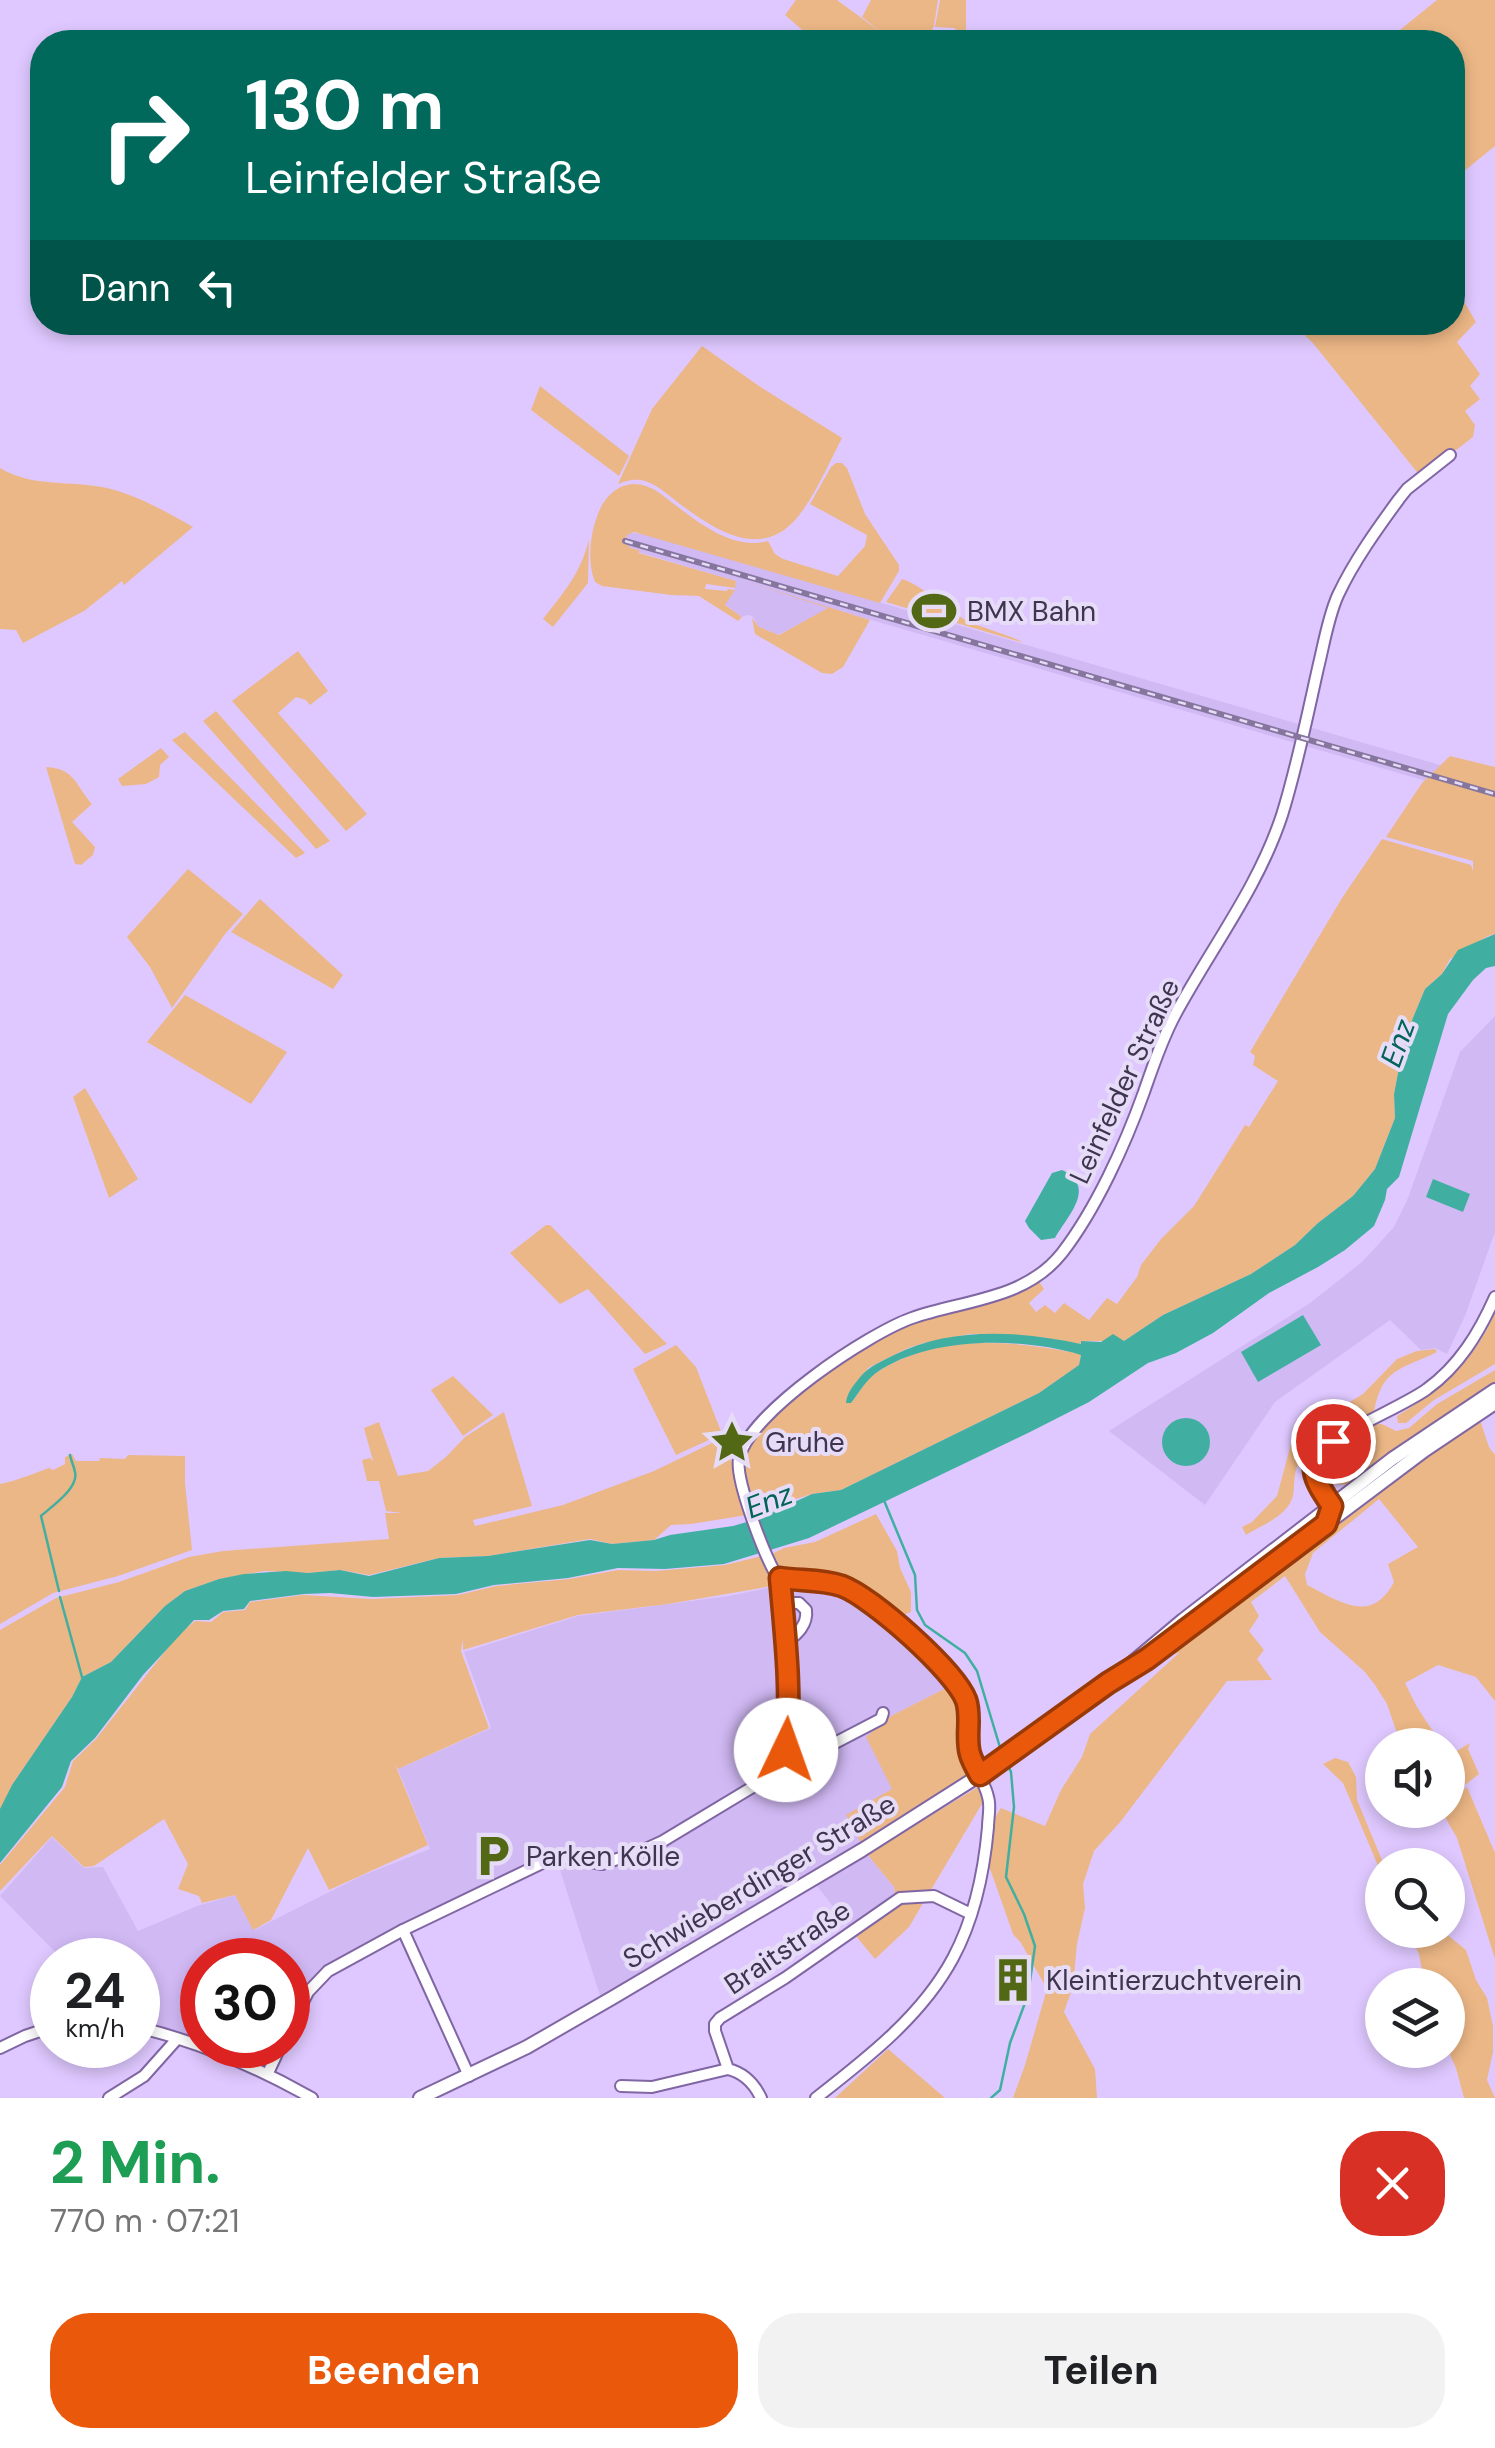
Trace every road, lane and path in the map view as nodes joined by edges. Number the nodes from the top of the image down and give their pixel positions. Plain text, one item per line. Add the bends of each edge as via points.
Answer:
1 (1450, 455) dead end
2 (1495, 1297) edge
3 (1495, 1390) edge
4 (1495, 1403) edge
5 (1331, 1515) junction
6 (780, 1578) junction
7 (784, 1603) junction
8 (786, 1643) junction
9 (883, 1713) dead end
10 (786, 1750) junction
11 (980, 1775) junction
12 (972, 1914) junction
13 (403, 1930) junction
14 (310, 1990) edge
15 (30, 2034) edge
16 (160, 2034) edge
17 (177, 2039) junction
18 (0, 2048) edge
19 (270, 2068) edge
20 (728, 2069) junction
21 (268, 2073) junction
22 (468, 2076) junction
23 (621, 2086) dead end
24 (108, 2098) edge
25 (312, 2098) edge
26 (420, 2098) edge
27 (761, 2098) edge
28 (816, 2098) edge

1 - 6 street, Leinfelder Straße via 1407,489 1338,595 1271,843 1168,1029 1121,1150 1078,1229 1050,1266 1022,1285 883,1330 803,1384 743,1446 738,1464 751,1512
2 - 5 street via 1464,1354 1430,1387 1320,1450 1314,1473
3 - 5 main road, Schwieberdinger Straße via 1392,1459
4 - 5 main road
5 - 11 main road, Schwieberdinger Straße
6 - 7 street
6 - 11 street via 852,1590 920,1646 966,1699 969,1752
7 - 8 street
7 - 8 street via 799,1603 807,1616
8 - 10 street
9 - 10 street via 807,1755
10 - 13 street via 761,1782 651,1846 602,1864 557,1856
11 - 12 street via 990,1800
11 - 22 main road, Schwieberdinger Straße via 642,1981
12 - 20 street, Braitstraße via 934,1896 900,1898 720,2018 716,2031
12 - 28 street via 930,1993
13 - 14 street via 328,1971
13 - 22 street
15 - 18 street
16 - 17 street
17 - 21 street
17 - 24 street via 144,2076
19 - 21 street
20 - 23 street via 652,2087
20 - 27 street via 751,2082
21 - 25 street
22 - 26 main road, Schwieberdinger Straße

